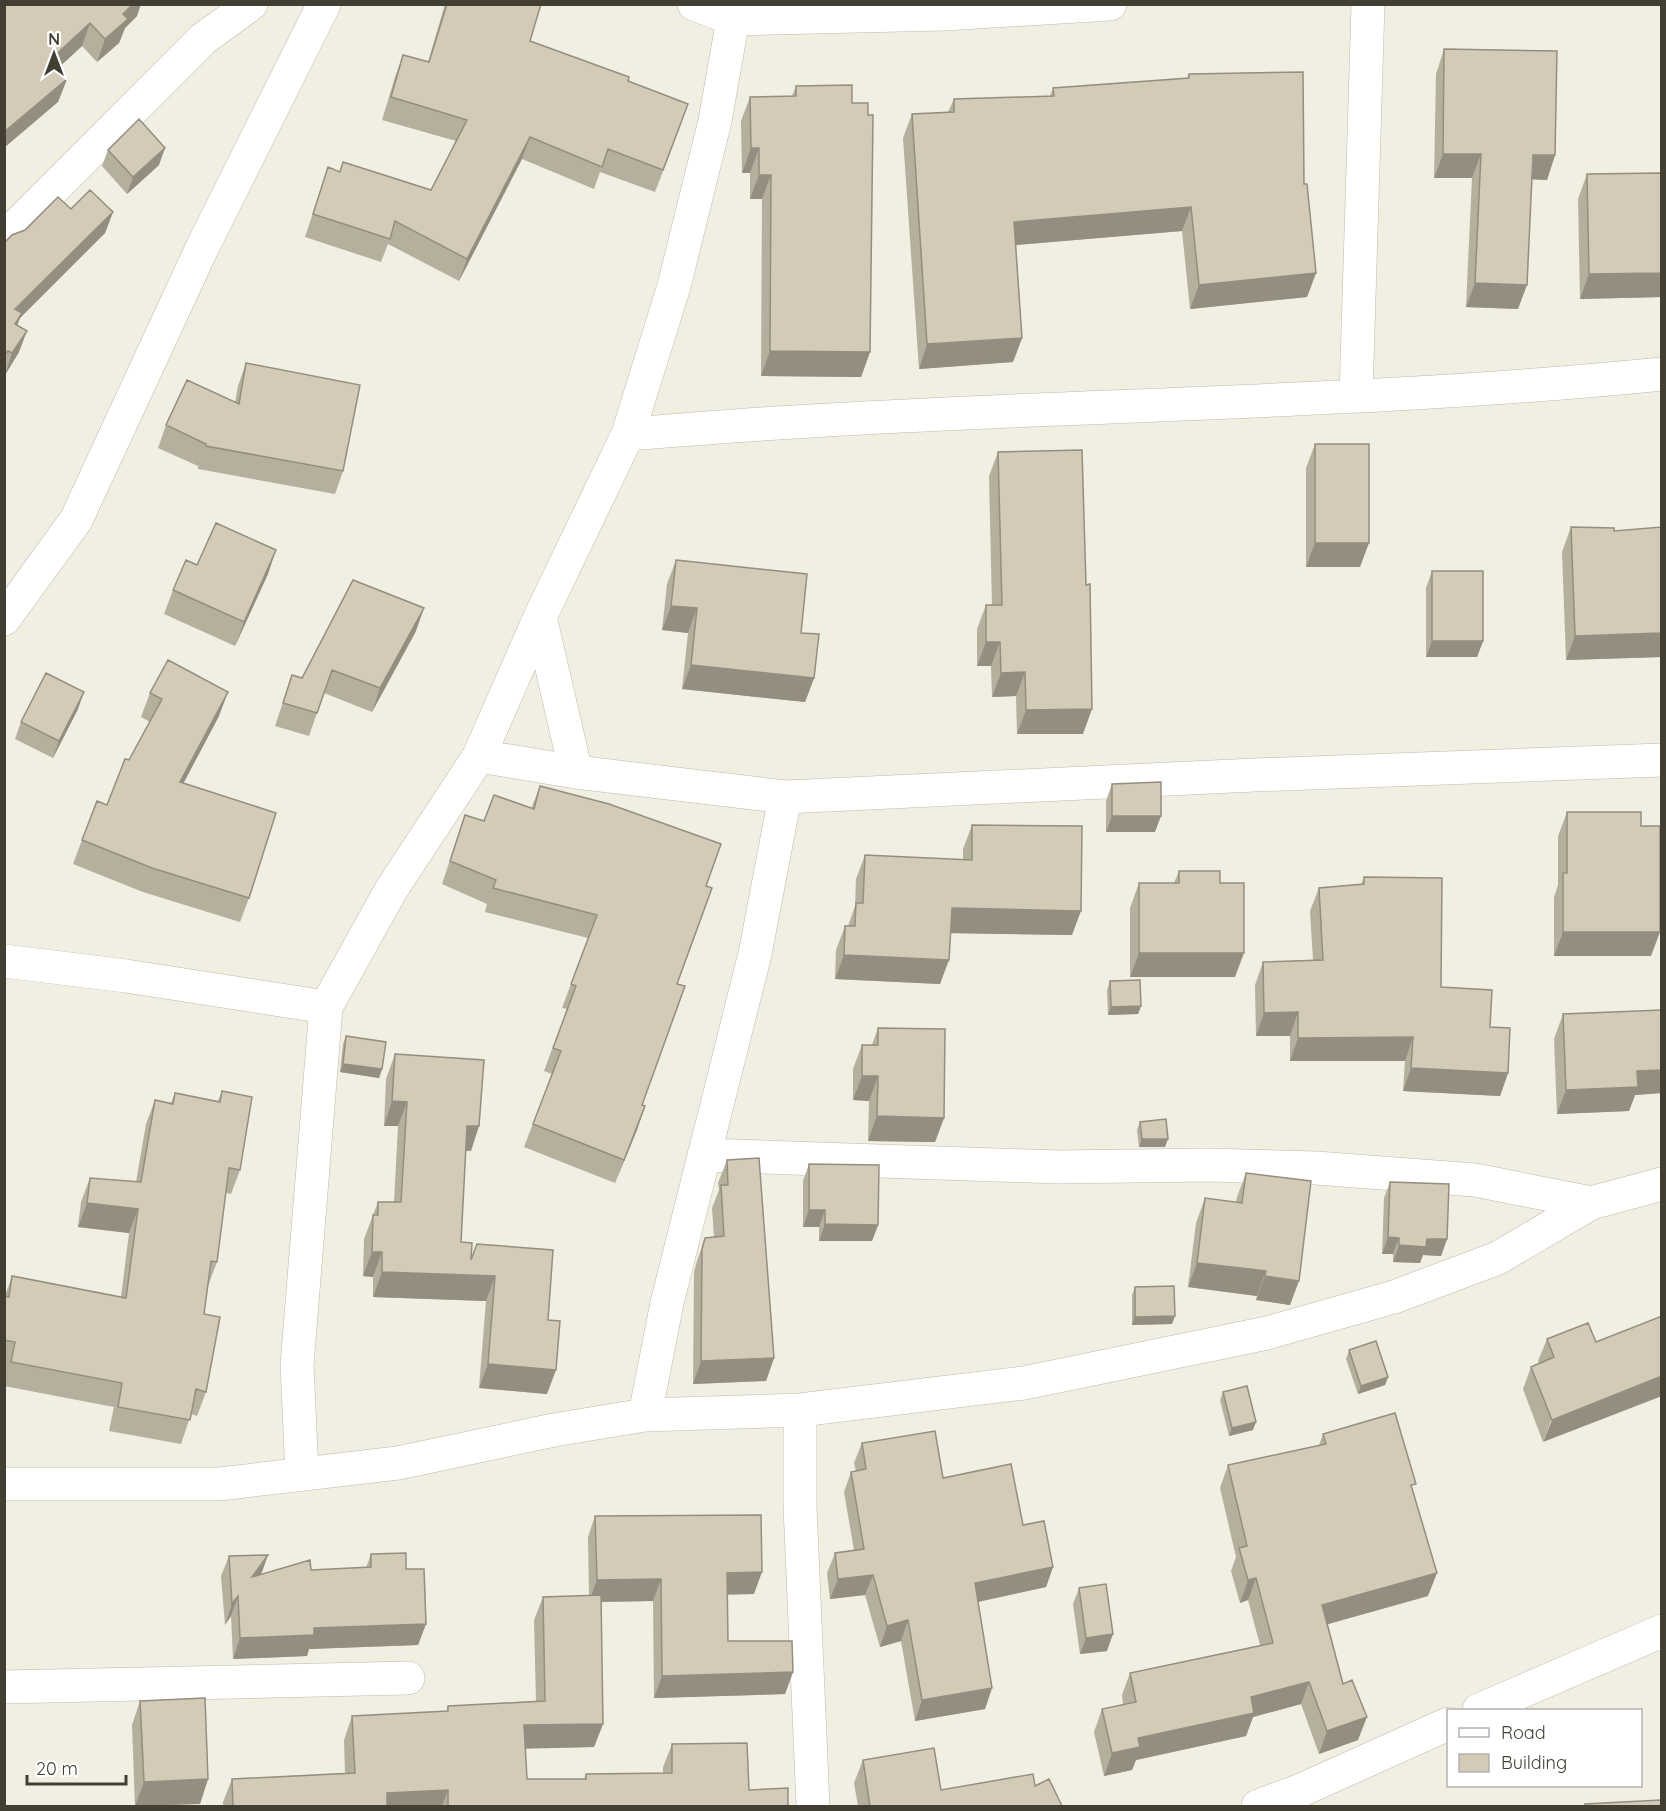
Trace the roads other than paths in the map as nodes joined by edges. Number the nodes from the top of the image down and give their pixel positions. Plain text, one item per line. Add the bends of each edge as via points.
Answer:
1 (251, 4) edge
2 (324, 4) edge
3 (694, 4) edge
4 (1110, 4) edge
5 (1368, 4) edge
6 (945, 9) edge
7 (734, 19) junction
8 (4, 238) edge
9 (1662, 374) edge
10 (1356, 396) junction
11 (628, 434) junction
12 (540, 617) junction
13 (4, 619) edge
14 (479, 756) junction
15 (1662, 760) edge
16 (576, 772) junction
17 (785, 797) junction
18 (4, 961) edge
19 (326, 1007) junction
20 (704, 1155) junction
21 (1662, 1184) edge
22 (1591, 1203) junction
23 (800, 1410) junction
24 (645, 1415) junction
25 (302, 1474) junction
26 (4, 1484) edge
27 (1662, 1631) edge
28 (408, 1678) dead end
29 (4, 1687) edge
30 (1481, 1709) edge
31 (1447, 1725) edge
32 (813, 1806) edge
33 (1258, 1806) edge

1 - 8 street via 203,39
2 - 13 street via 202,248 76,520
3 - 7 street
4 - 6 street
5 - 10 street
6 - 7 street
7 - 11 street via 715,121 677,274
9 - 10 street
10 - 11 street via 795,422
11 - 12 street
12 - 14 street
12 - 16 street
14 - 16 street
14 - 19 street via 391,890
15 - 17 street
16 - 17 street
17 - 20 street via 755,954
18 - 19 street
19 - 25 street via 297,1365
20 - 22 street via 1058,1167 1316,1168 1475,1180
20 - 24 street via 667,1303
21 - 22 street
22 - 23 street via 1498,1258 1394,1297 1267,1333 1024,1383
23 - 24 street
23 - 32 street via 800,1506
24 - 25 street via 398,1464
25 - 26 street via 220,1484
27 - 30 street
28 - 29 street
31 - 33 street

